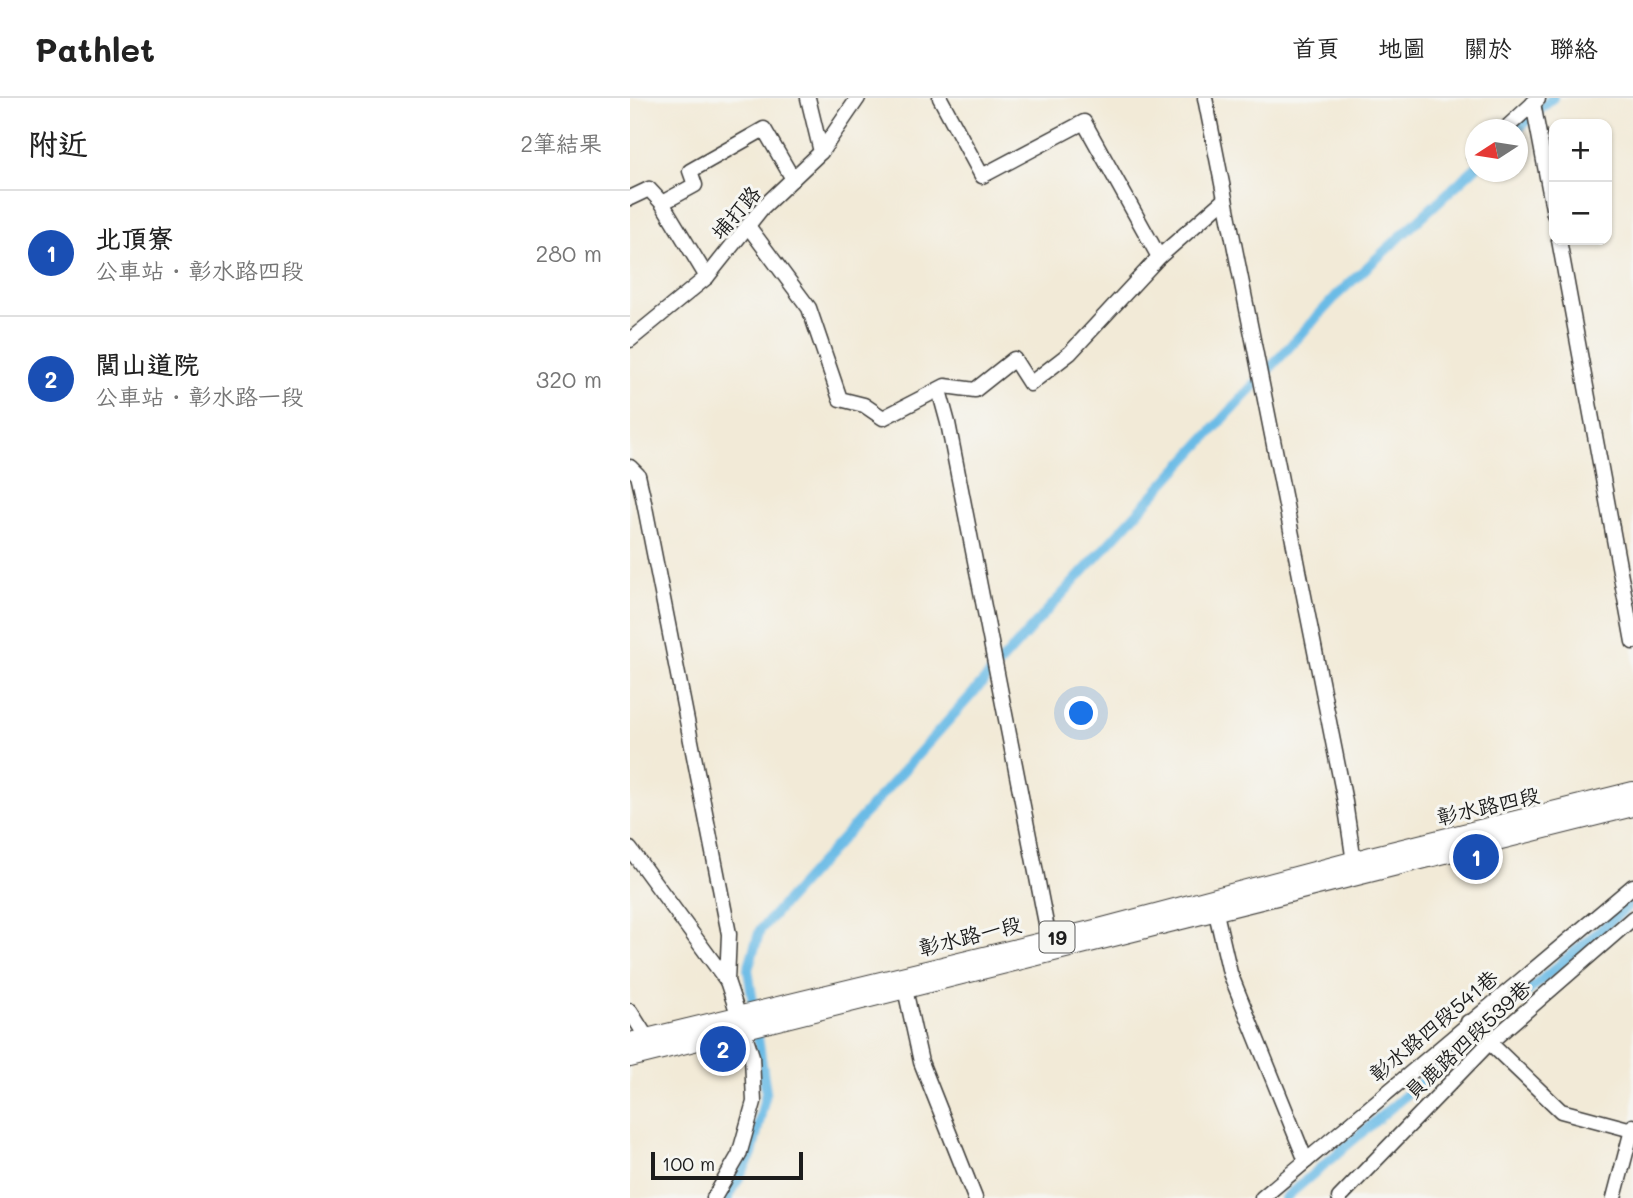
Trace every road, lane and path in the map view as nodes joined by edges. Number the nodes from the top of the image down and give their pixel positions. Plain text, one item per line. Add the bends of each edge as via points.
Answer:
1 (808, 98) edge
2 (817, 98) edge
3 (858, 98) edge
4 (940, 98) edge
5 (1205, 98) edge
6 (1536, 101) edge
7 (1516, 119) edge
8 (824, 147) junction
9 (793, 179) junction
10 (1549, 183) edge
11 (630, 198) edge
12 (1225, 199) junction
13 (662, 203) junction
14 (748, 226) junction
15 (1560, 245) edge
16 (1159, 257) junction
17 (707, 277) junction
18 (630, 340) edge
19 (939, 390) junction
20 (630, 467) edge
21 (1633, 642) edge
22 (1633, 792) edge
23 (1633, 807) edge
24 (630, 849) edge
25 (1355, 869) junction
26 (1633, 886) edge
27 (1216, 912) junction
28 (1633, 918) edge
29 (1050, 946) junction
30 (727, 981) junction
31 (905, 989) junction
32 (630, 1011) edge
33 (750, 1020) junction
34 (1468, 1022) junction
35 (639, 1040) edge
36 (1488, 1044) junction
37 (630, 1058) edge
38 (1632, 1128) edge
39 (1306, 1161) junction
40 (715, 1198) edge
41 (975, 1198) edge
42 (1262, 1198) edge
43 (1339, 1198) edge
44 (1614, 1198) edge

1 - 8 street
2 - 8 street
3 - 8 street, 埔打路
4 - 16 street via 982,176 1084,122
5 - 12 street
6 - 7 street
6 - 10 street
8 - 9 street, 埔打路
9 - 13 street via 764,129 690,171 695,185
9 - 14 street, 埔打路
11 - 13 street via 649,189
12 - 16 street
12 - 25 street
13 - 17 street
14 - 17 street, 埔打路
14 - 19 street via 809,308 840,399 864,405 883,418
15 - 21 street
16 - 19 street via 1070,353 1030,384 1014,359 975,390 945,386
17 - 18 street, 埔打路
19 - 29 street
20 - 30 street via 638,475 643,497 729,934
22 - 25 main road, 彰水路四段 / 19
23 - 25 main road, 彰水路四段 / 19
24 - 30 street
25 - 27 main road, 彰水路一段 / 19
25 - 29 main road, 彰水路一段 / 19
26 - 34 street, 彰水路四段541巷
27 - 29 main road, 彰水路一段 / 19
27 - 39 street via 1230,973
28 - 36 street, 員鹿路四段539巷
29 - 31 main road, 彰水路一段 / 19
29 - 33 main road, 彰水路一段 / 19
30 - 33 street
31 - 33 main road, 彰水路一段 / 19
31 - 41 street via 922,1062
32 - 35 street
33 - 35 main road, 彰水路一段 / 19
33 - 37 main road, 彰水路一段 / 19
33 - 40 street via 754,1102 739,1155
34 - 36 street
34 - 39 street, 彰水路四段541巷
36 - 38 street via 1561,1111
36 - 43 street, 員鹿路四段539巷
38 - 44 street
39 - 42 street, 彰水路四段541巷

